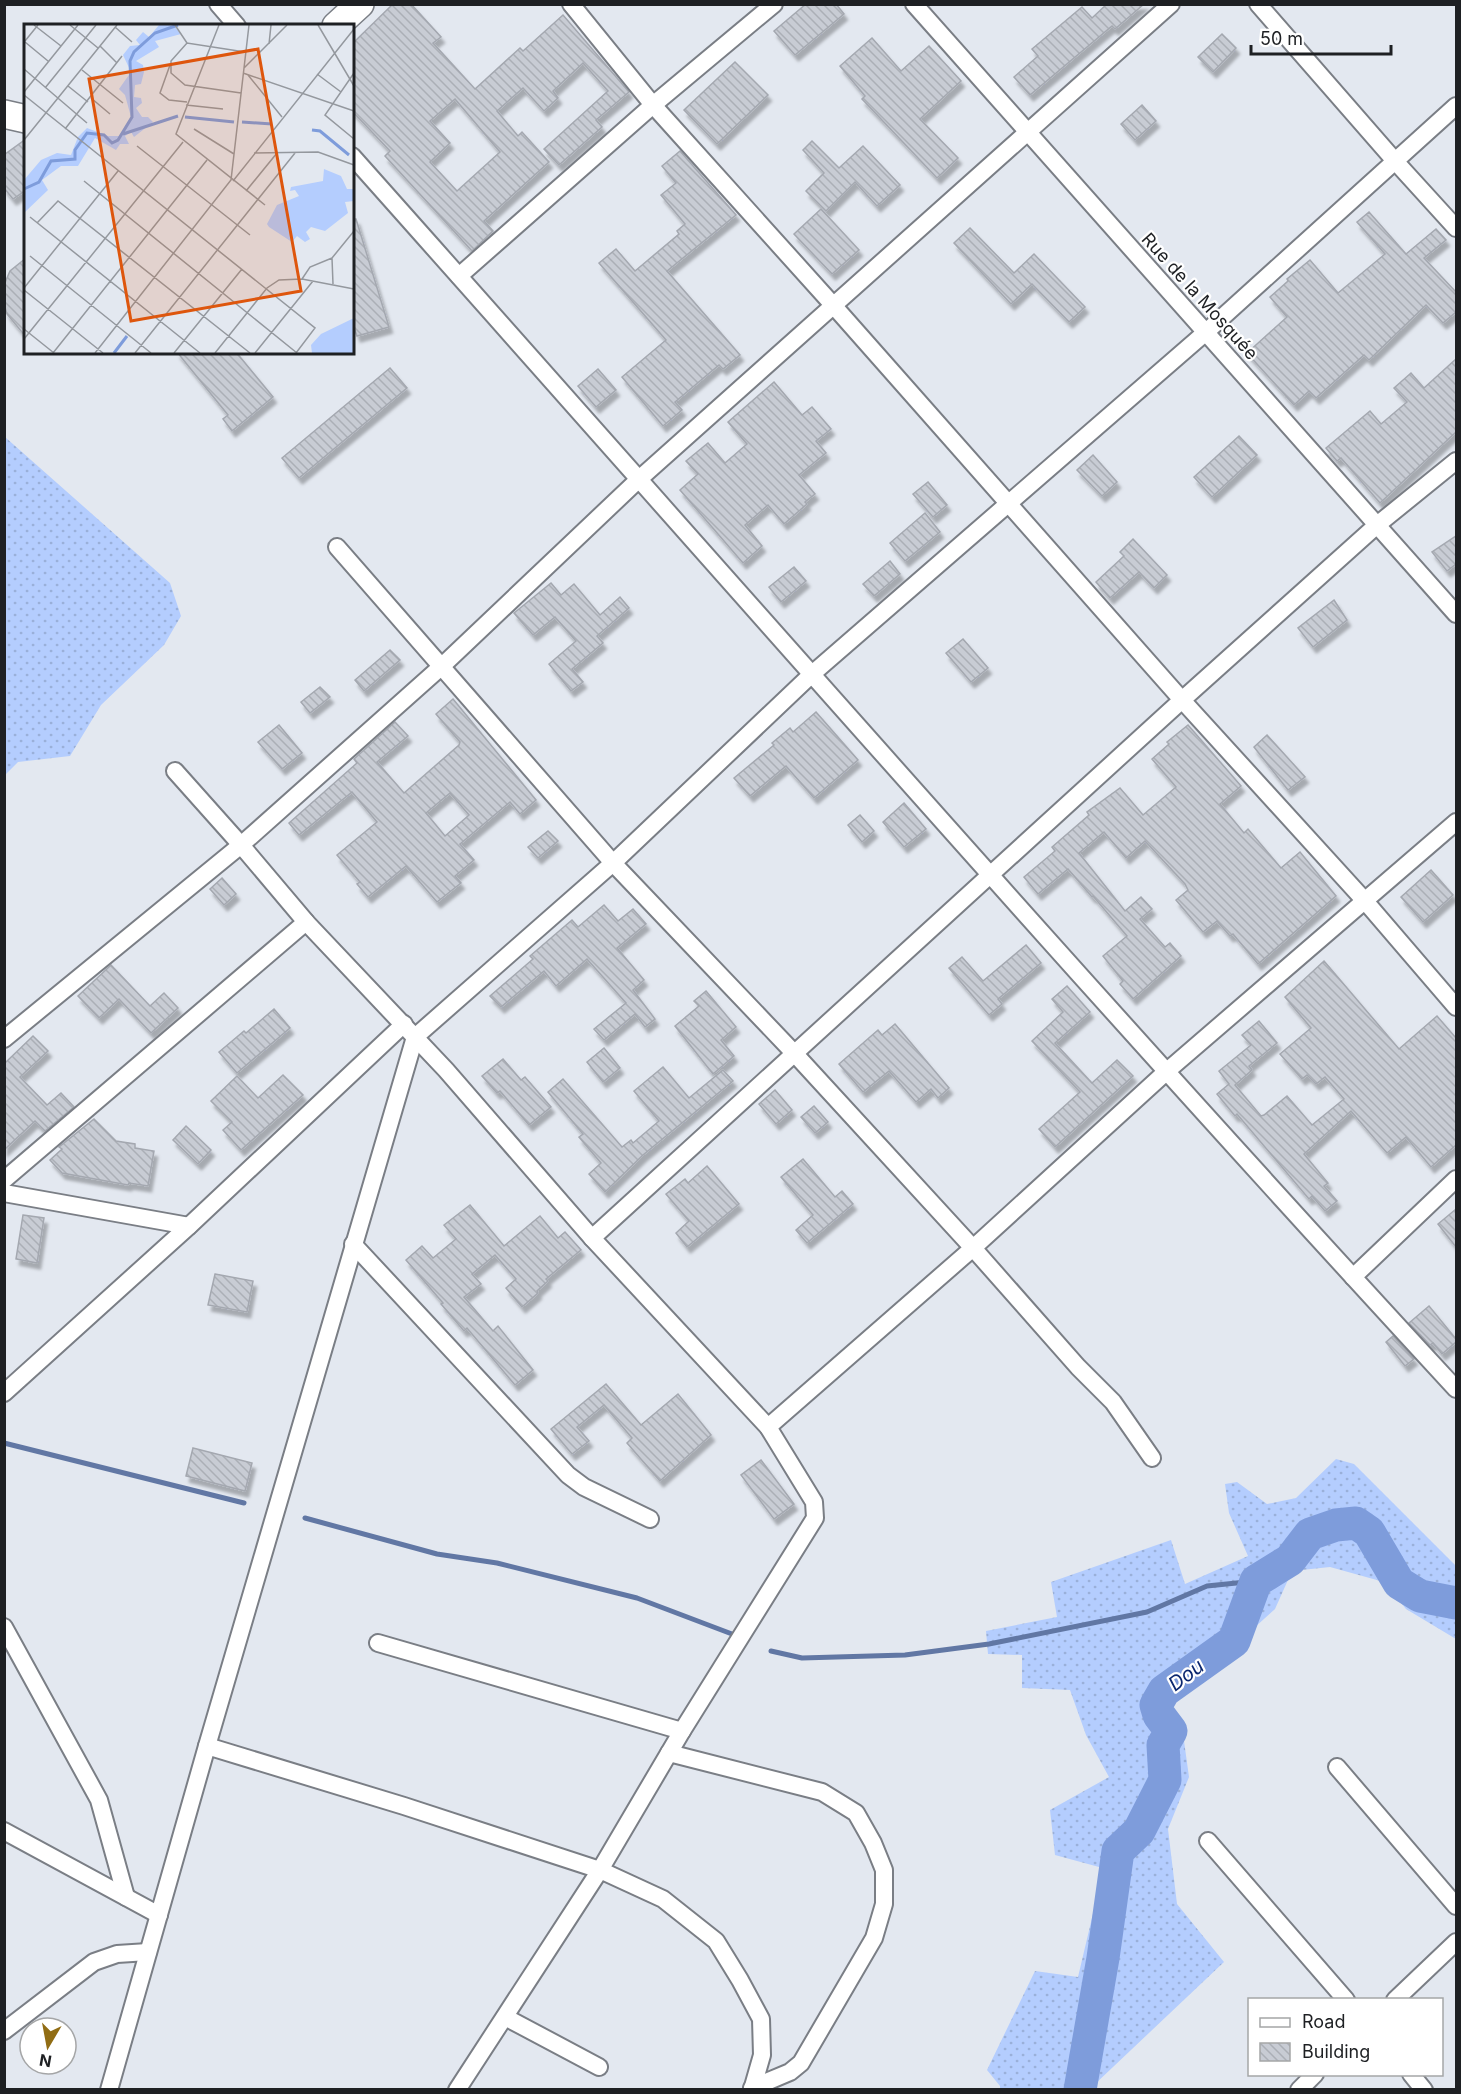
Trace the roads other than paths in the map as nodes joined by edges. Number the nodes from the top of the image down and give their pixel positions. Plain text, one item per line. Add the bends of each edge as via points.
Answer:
1 (218, 4) edge
2 (360, 4) edge
3 (571, 4) edge
4 (774, 4) edge
5 (914, 4) edge
6 (1171, 4) edge
7 (1258, 4) edge
8 (235, 24) edge
9 (338, 24) edge
10 (653, 105) junction
11 (1456, 106) edge
12 (4, 114) edge
13 (24, 119) edge
14 (1028, 133) junction
15 (354, 158) edge
16 (1395, 161) junction
17 (1456, 228) edge
18 (459, 276) junction
19 (833, 305) junction
20 (1206, 332) junction
21 (1456, 460) edge
22 (639, 480) junction
23 (1008, 503) junction
24 (1377, 525) junction
25 (337, 547) dead end
26 (1456, 614) edge
27 (442, 666) junction
28 (812, 674) junction
29 (1182, 700) junction
30 (175, 771) dead end
31 (1456, 822) edge
32 (241, 845) junction
33 (614, 863) junction
34 (992, 875) junction
35 (1365, 901) junction
36 (306, 922) junction
37 (1456, 1007) edge
38 (409, 1031) junction
39 (4, 1040) edge
40 (795, 1054) junction
41 (1167, 1071) junction
42 (1456, 1179) edge
43 (4, 1180) edge
44 (4, 1193) edge
45 (189, 1226) junction
46 (592, 1238) junction
47 (353, 1244) junction
48 (973, 1248) junction
49 (1353, 1277) junction
50 (1456, 1389) edge
51 (4, 1393) edge
52 (768, 1426) junction
53 (1152, 1458) dead end
54 (650, 1519) dead end
55 (4, 1627) edge
56 (378, 1643) dead end
57 (682, 1731) junction
58 (207, 1746) junction
59 (669, 1753) junction
60 (1336, 1767) dead end
61 (4, 1830) edge
62 (1208, 1842) dead end
63 (600, 1870) junction
64 (126, 1897) junction
65 (1456, 1906) edge
66 (159, 1915) junction
67 (1456, 1942) edge
68 (148, 1952) junction
69 (1344, 1998) edge
70 (1397, 1998) edge
71 (505, 2017) junction
72 (4, 2031) edge
73 (599, 2067) dead end
74 (1313, 2076) edge
75 (1413, 2076) edge
76 (111, 2089) edge
77 (752, 2089) edge
78 (457, 2090) edge
79 (1299, 2090) edge
80 (1424, 2090) edge

1 - 8 street
2 - 9 main road
3 - 10 street
4 - 10 street
5 - 14 street, Rue de la Mosquée
6 - 14 street
7 - 16 street
10 - 18 street
10 - 19 street
11 - 16 street
12 - 13 main road
14 - 19 street
14 - 20 street, Rue de la Mosquée
15 - 18 street
16 - 17 street
16 - 20 street
18 - 22 street
19 - 22 street
19 - 23 street
20 - 23 street
20 - 24 street, Rue de la Mosquée
21 - 24 street
22 - 27 street
22 - 28 street
23 - 28 street
23 - 29 street
24 - 26 street, Rue de la Mosquée
24 - 29 street
25 - 27 street
27 - 32 street
27 - 33 street
28 - 33 street
28 - 34 street
29 - 34 street
29 - 35 street
30 - 32 street
31 - 35 street
32 - 36 street
32 - 39 street
33 - 38 street
33 - 40 street
34 - 40 street
34 - 41 street
35 - 37 street
35 - 41 street
36 - 38 street
36 - 43 street
38 - 45 street
38 - 46 street
38 - 47 street
40 - 46 street
40 - 48 street
41 - 48 street
41 - 49 street
42 - 49 street
44 - 45 street
45 - 51 street
46 - 52 street
47 - 54 street via 568,1475 584,1487
47 - 58 street
48 - 52 street
48 - 53 street via 1113,1401
49 - 50 street
52 - 57 street via 814,1502 815,1518
55 - 64 street via 99,1800
56 - 57 street
57 - 59 street
58 - 63 street
58 - 66 street
59 - 63 street
59 - 77 street via 822,1792 856,1813 884,1870 884,1904 874,1938 801,2063
60 - 65 street
61 - 64 street
62 - 69 street
63 - 71 street
63 - 77 street via 663,1899 716,1941 761,2019 762,2055
64 - 66 street
66 - 68 street
67 - 70 street
68 - 72 street via 117,1954 94,1962
68 - 76 street
71 - 73 street
71 - 78 street
74 - 79 street
75 - 80 street

